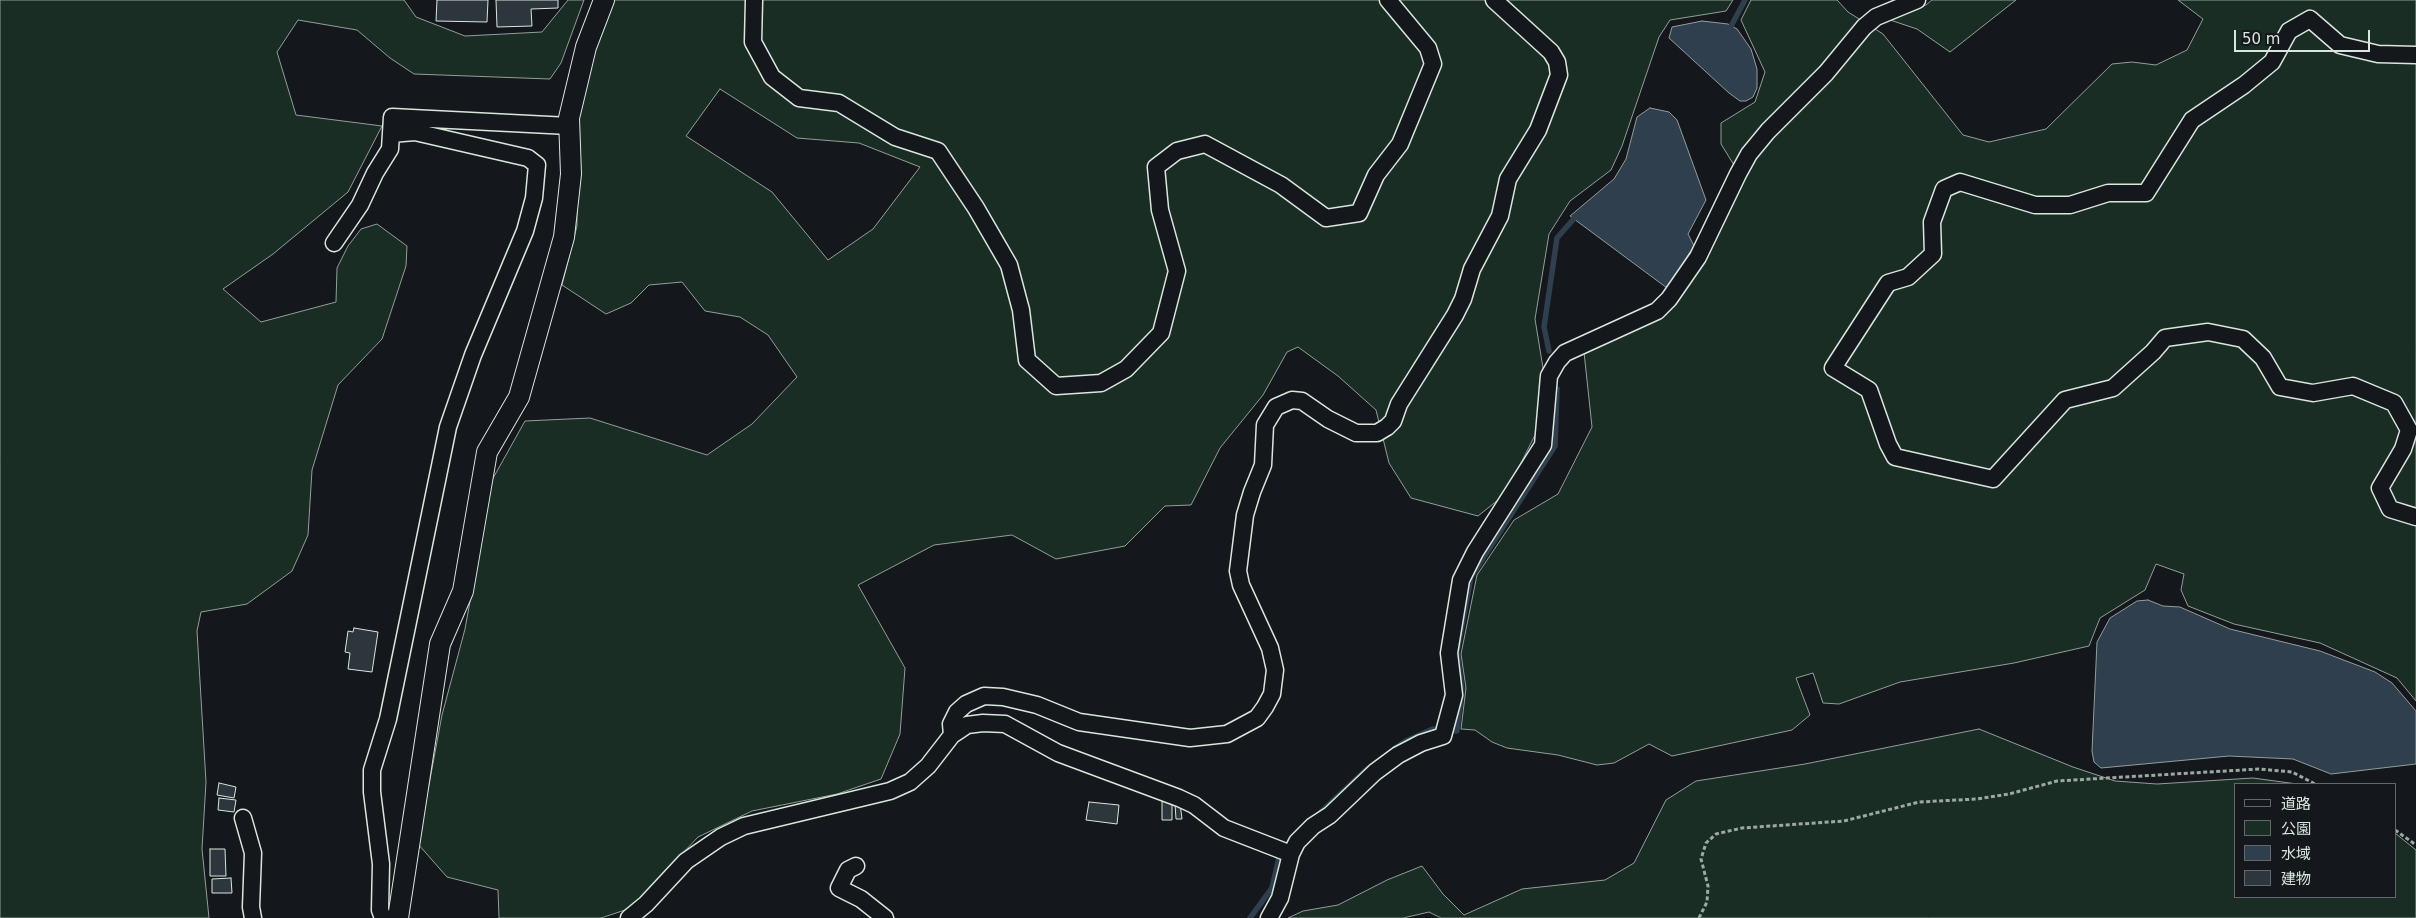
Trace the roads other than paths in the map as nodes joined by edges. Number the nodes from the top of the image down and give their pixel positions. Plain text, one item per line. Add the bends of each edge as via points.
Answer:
1 (604, 0) edge
2 (754, 0) edge
3 (1388, 0) edge
4 (1494, 0) edge
5 (1917, 0) edge
6 (2416, 55) edge
7 (569, 126) junction
8 (391, 134) junction
9 (334, 243) dead end
10 (2416, 517) edge
11 (952, 735) junction
12 (243, 818) dead end
13 (1285, 852) junction
14 (856, 866) dead end
15 (253, 918) edge
16 (383, 918) edge
17 (398, 918) edge
18 (629, 918) edge
19 (885, 918) edge
20 (1269, 918) edge

1 - 7 street via 586,47
2 - 3 street via 753,42 772,77 799,98 839,103 895,137 938,151 1010,265 1021,310 1027,360 1056,386 1101,383 1126,369 1161,333 1177,271 1160,210 1156,167 1177,151 1206,144 1281,185 1326,218 1359,213 1376,175 1400,144 1433,64 1428,48
4 - 11 street via 1551,52 1559,75 1538,130 1508,179 1500,216 1472,269 1455,316 1398,404 1388,428 1377,433 1356,433 1328,419 1302,400 1292,400 1276,407 1265,425 1263,466 1245,514 1238,571 1240,585 1270,648 1276,670 1272,694 1257,718 1227,734 1190,738 1079,722 1037,705 984,696 957,712 951,724
5 - 13 street via 1876,17 1864,27 1826,73 1768,131 1745,161 1698,257 1669,299 1657,311 1565,353 1557,362 1549,376 1543,445 1475,552 1461,580 1449,653 1454,694 1443,736 1413,747 1375,772
6 - 10 street via 2378,54 2340,45 2310,19 2289,31 2272,62 2192,120 2146,193 2108,193 2070,205 2035,205 1960,182 1944,189 1932,222 1933,254 1908,277 1888,283 1833,368 1869,390 1895,458 1993,479 2065,400 2112,388 2164,338 2208,332 2243,339 2262,358 2280,387 2313,393 2353,386 2394,403 2409,430 2403,449 2380,488 2390,510
7 - 8 street via 392,117
7 - 17 street via 571,174 564,237 519,397 487,452 463,591 440,644
8 - 9 street via 390,149 374,173 360,206
8 - 16 street via 415,132 528,158 537,165 526,231 448,426 388,720 372,770
11 - 13 street via 967,725 1005,724 1058,753 1179,798 1224,828
11 - 18 street via 928,766 904,785 744,826 721,837 686,861
12 - 15 street via 253,853
13 - 20 street via 1280,898
14 - 19 street via 848,870 839,888 861,899

